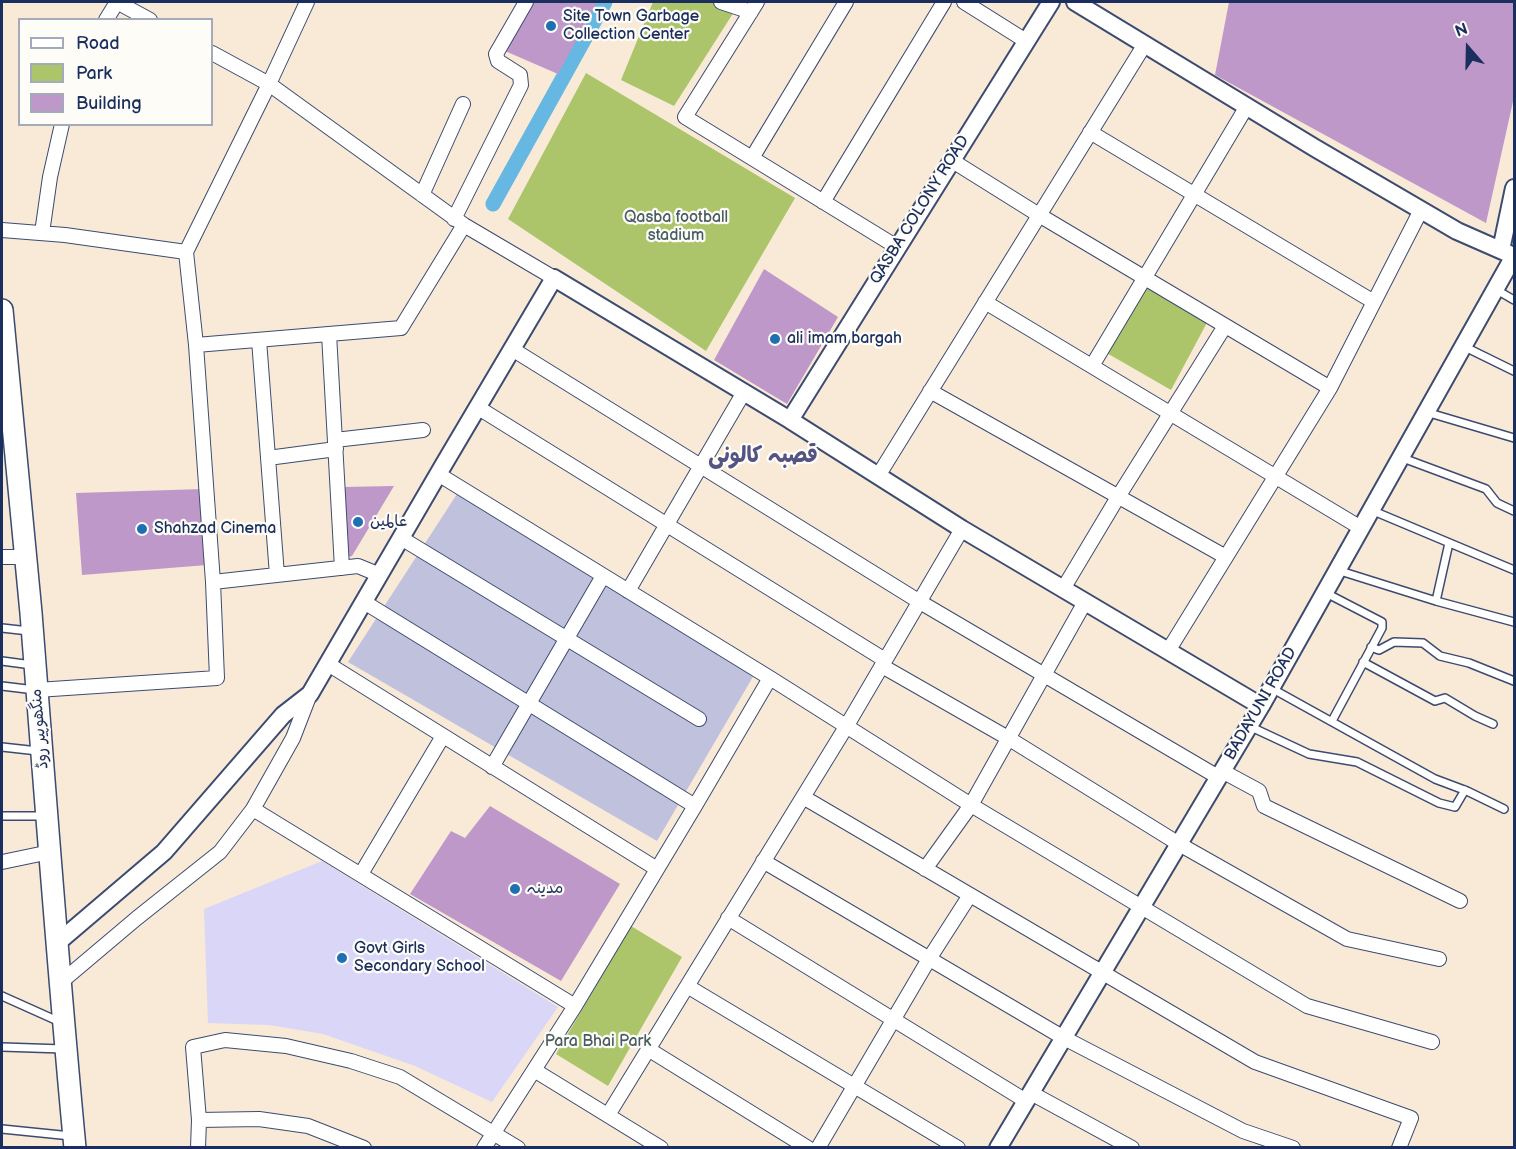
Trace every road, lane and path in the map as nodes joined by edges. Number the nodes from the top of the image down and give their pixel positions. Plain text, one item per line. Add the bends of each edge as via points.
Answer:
1 (117, 2) edge
2 (307, 2) edge
3 (526, 2) edge
4 (721, 2) edge
5 (846, 2) edge
6 (944, 2) edge
7 (964, 2) edge
8 (1051, 2) edge
9 (1075, 2) edge
10 (754, 7) edge
11 (107, 18) edge
12 (146, 18) edge
13 (1026, 41) junction
14 (1145, 44) junction
15 (213, 54) edge
16 (269, 84) junction
17 (463, 104) dead end
18 (1247, 106) junction
19 (62, 126) edge
20 (1090, 132) junction
21 (752, 158) junction
22 (951, 160) junction
23 (1514, 189) edge
24 (1194, 194) junction
25 (422, 195) junction
26 (823, 202) junction
27 (1422, 210) junction
28 (1039, 215) junction
29 (459, 222) junction
30 (2, 230) edge
31 (42, 233) junction
32 (897, 247) junction
33 (186, 252) junction
34 (1510, 254) edge
35 (554, 279) junction
36 (1146, 279) junction
37 (1495, 289) junction
38 (1515, 300) edge
39 (985, 302) junction
40 (1374, 302) junction
41 (2, 310) edge
42 (1224, 326) junction
43 (329, 334) junction
44 (260, 340) junction
45 (196, 345) junction
46 (1463, 346) junction
47 (512, 349) junction
48 (1092, 366) junction
49 (1515, 371) edge
50 (1330, 388) junction
51 (930, 391) junction
52 (744, 392) junction
53 (6, 401) edge
54 (477, 407) junction
55 (1426, 412) junction
56 (1171, 414) junction
57 (790, 420) junction
58 (423, 430) dead end
59 (1515, 438) edge
60 (335, 445) junction
61 (1400, 457) junction
62 (268, 458) junction
63 (701, 466) junction
64 (438, 474) junction
65 (878, 476) junction
66 (1275, 477) junction
67 (1118, 497) junction
68 (1371, 510) junction
69 (1515, 511) edge
70 (667, 525) junction
71 (1361, 528) junction
72 (962, 529) junction
73 (401, 538) junction
74 (1449, 543) junction
75 (2, 557) edge
76 (25, 557) junction
77 (1226, 557) junction
78 (342, 568) junction
79 (1337, 570) junction
80 (1515, 570) edge
81 (278, 575) junction
82 (380, 575) junction
83 (603, 576) junction
84 (213, 582) junction
85 (1063, 589) junction
86 (628, 591) junction
87 (1324, 592) junction
88 (1436, 601) junction
89 (364, 602) junction
90 (920, 602) junction
91 (1085, 602) junction
92 (1515, 622) edge
93 (2, 628) edge
94 (32, 631) junction
95 (567, 639) junction
96 (1371, 647) junction
97 (1168, 651) junction
98 (2, 661) edge
99 (1363, 662) junction
100 (884, 663) junction
101 (328, 664) junction
102 (35, 665) junction
103 (1045, 674) junction
104 (770, 678) junction
105 (1515, 681) edge
106 (2, 686) edge
107 (1271, 688) junction
108 (37, 690) junction
109 (310, 694) junction
110 (529, 704) junction
111 (1261, 706) junction
112 (699, 719) dead end
113 (1332, 722) junction
114 (1493, 724) dead end
115 (1249, 726) junction
116 (846, 727) junction
117 (443, 736) junction
118 (1008, 738) junction
119 (2, 747) edge
120 (42, 751) junction
121 (492, 766) junction
122 (1220, 774) junction
123 (1465, 790) junction
124 (803, 797) junction
125 (971, 805) junction
126 (695, 806) junction
127 (254, 808) junction
128 (1504, 809) dead end
129 (2, 816) edge
130 (47, 816) junction
131 (1179, 844) junction
132 (50, 852) junction
133 (763, 861) junction
134 (2, 862) edge
135 (657, 869) junction
136 (925, 869) junction
137 (361, 874) junction
138 (970, 895) junction
139 (1460, 901) dead end
140 (1142, 907) junction
141 (728, 918) junction
142 (56, 944) junction
143 (929, 959) junction
144 (1440, 959) dead end
145 (1102, 973) junction
146 (60, 983) junction
147 (687, 986) junction
148 (2, 996) edge
149 (575, 1006) junction
150 (894, 1020) junction
151 (64, 1023) junction
152 (1064, 1038) junction
153 (1432, 1042) dead end
154 (2, 1047) edge
155 (66, 1049) junction
156 (648, 1049) junction
157 (534, 1070) junction
158 (855, 1086) junction
159 (1028, 1097) junction
160 (608, 1115) junction
161 (199, 1120) junction
162 (2, 1129) edge
163 (494, 1132) junction
164 (74, 1142) edge
165 (198, 1148) edge
166 (364, 1148) edge
167 (484, 1148) edge
168 (518, 1148) edge
169 (661, 1148) edge
170 (808, 1148) edge
171 (818, 1148) edge
172 (958, 1148) edge
173 (998, 1148) edge
174 (1132, 1148) edge
175 (1293, 1148) edge
176 (1399, 1148) edge

1 - 11 street
1 - 12 street
2 - 16 street
3 - 29 street via 496,54 498,62 520,75 521,85
4 - 10 street
5 - 21 street
6 - 26 street
7 - 13 street
8 - 13 street, QASBA COLONY ROAD
9 - 14 street
10 - 21 street via 685,117
13 - 22 street, QASBA COLONY ROAD
14 - 18 street
14 - 20 street
15 - 16 street
16 - 25 street
16 - 33 street
17 - 25 street
18 - 24 street
18 - 27 street
19 - 31 street
20 - 24 street
20 - 28 street
21 - 26 street
22 - 28 street
22 - 32 street, QASBA COLONY ROAD
23 - 34 street, BADAYUNI ROAD
24 - 36 street
24 - 40 street
25 - 29 street
26 - 32 street
27 - 34 street via 1457,231
27 - 40 street
28 - 36 street
28 - 39 street
29 - 35 street
29 - 43 street via 401,328
30 - 31 street
31 - 33 street
32 - 57 street, QASBA COLONY ROAD
33 - 45 street
34 - 37 street, BADAYUNI ROAD
35 - 47 street
35 - 52 street
36 - 42 street
36 - 48 street
37 - 38 lane
37 - 46 street, BADAYUNI ROAD
39 - 48 street
39 - 51 street
40 - 50 street
41 - 53 main road, منگھوپیر روڈ
42 - 50 street
42 - 56 street
43 - 44 street
43 - 60 street
44 - 45 street
44 - 62 street
45 - 84 street
46 - 49 lane
46 - 55 street, BADAYUNI ROAD
47 - 54 street
47 - 63 street
48 - 56 street
50 - 66 street
51 - 65 street
51 - 67 street
52 - 57 street
52 - 63 street
53 - 76 main road, منگھوپیر روڈ
54 - 64 street
54 - 70 street
55 - 59 lane
55 - 61 street, BADAYUNI ROAD
56 - 66 street
56 - 67 street
57 - 65 street
58 - 60 street
60 - 62 street
60 - 78 street
61 - 68 street, BADAYUNI ROAD
61 - 69 lane via 1485,489 1497,503
62 - 81 street
63 - 70 street
63 - 90 street
64 - 73 street
64 - 83 street
65 - 72 street
66 - 71 street
66 - 77 street
67 - 77 street
67 - 85 street
68 - 71 street, BADAYUNI ROAD
68 - 74 lane
70 - 86 street
70 - 100 street
71 - 79 street, BADAYUNI ROAD
72 - 85 street
72 - 90 street
73 - 82 street
73 - 95 street
74 - 80 lane
74 - 88 lane
75 - 76 street
76 - 94 main road, منگھوپیر روڈ
77 - 97 street
78 - 81 street
78 - 82 street via 358,566
79 - 87 street, BADAYUNI ROAD
79 - 88 lane
81 - 84 street
82 - 89 street
83 - 86 street
83 - 95 street
84 - 108 street via 217,678
85 - 91 street
86 - 104 street
87 - 96 lane via 1382,622
87 - 107 street, BADAYUNI ROAD
88 - 92 lane
89 - 101 street
89 - 110 street
90 - 100 street
90 - 103 street
91 - 97 street
91 - 103 street
93 - 94 lane
94 - 102 main road, منگھوپیر روڈ
95 - 110 street
95 - 112 street
96 - 99 lane
96 - 105 lane via 1379,650 1394,642 1423,643 1440,656
97 - 111 street
98 - 102 lane
99 - 113 lane
99 - 114 lane via 1435,701 1445,698
100 - 116 street
100 - 118 street
101 - 109 street
101 - 117 street
102 - 108 main road, منگھوپیر روڈ
103 - 118 street
103 - 122 street
104 - 116 street
104 - 126 street
106 - 108 lane
107 - 111 street, BADAYUNI ROAD
107 - 113 lane
108 - 120 main road, منگھوپیر روڈ
109 - 127 street via 293,738
109 - 142 street via 282,715 164,852
110 - 121 street
110 - 126 street
111 - 115 street, BADAYUNI ROAD
113 - 123 lane via 1435,779
115 - 122 street, BADAYUNI ROAD
115 - 123 lane via 1309,754 1357,762 1439,803 1455,807
116 - 124 street
116 - 125 street
117 - 121 street
117 - 137 street
118 - 125 street
118 - 131 street
119 - 120 lane
120 - 130 main road, منگھوپیر روڈ
121 - 135 street
122 - 131 street, BADAYUNI ROAD
122 - 139 street via 1259,791 1264,806
123 - 128 lane
124 - 133 street
124 - 136 street
125 - 136 street
125 - 140 street
126 - 135 street
127 - 137 street
127 - 146 street via 220,852
129 - 130 lane
130 - 132 main road, منگھوپیر روڈ
131 - 140 street, BADAYUNI ROAD
131 - 144 street via 1347,939
132 - 134 street
132 - 142 main road, منگھوپیر روڈ
133 - 141 street
133 - 143 street
135 - 149 street
136 - 138 street
137 - 149 street
138 - 143 street
138 - 145 street
140 - 145 street, BADAYUNI ROAD
140 - 153 street via 1307,1006
141 - 147 street
141 - 150 street
142 - 146 main road, منگھوپیر روڈ
143 - 150 street
143 - 152 street
145 - 152 street, BADAYUNI ROAD
145 - 176 street via 1255,1062 1411,1118
146 - 151 main road, منگھوپیر روڈ
147 - 156 street
147 - 158 street
148 - 151 lane
149 - 157 street
150 - 158 street
150 - 159 street
151 - 155 main road, منگھوپیر روڈ
152 - 159 street, BADAYUNI ROAD
152 - 175 street via 1243,1131
154 - 155 lane
155 - 164 main road, منگھوپیر روڈ
156 - 160 street
156 - 170 street
157 - 160 street
157 - 163 street
158 - 171 street
158 - 172 street
159 - 173 street, BADAYUNI ROAD
159 - 174 street
160 - 169 street
161 - 163 street via 193,1047 225,1040 286,1046 400,1077
161 - 165 street
161 - 166 street via 259,1119 308,1126
162 - 164 lane
163 - 167 street
163 - 168 street

